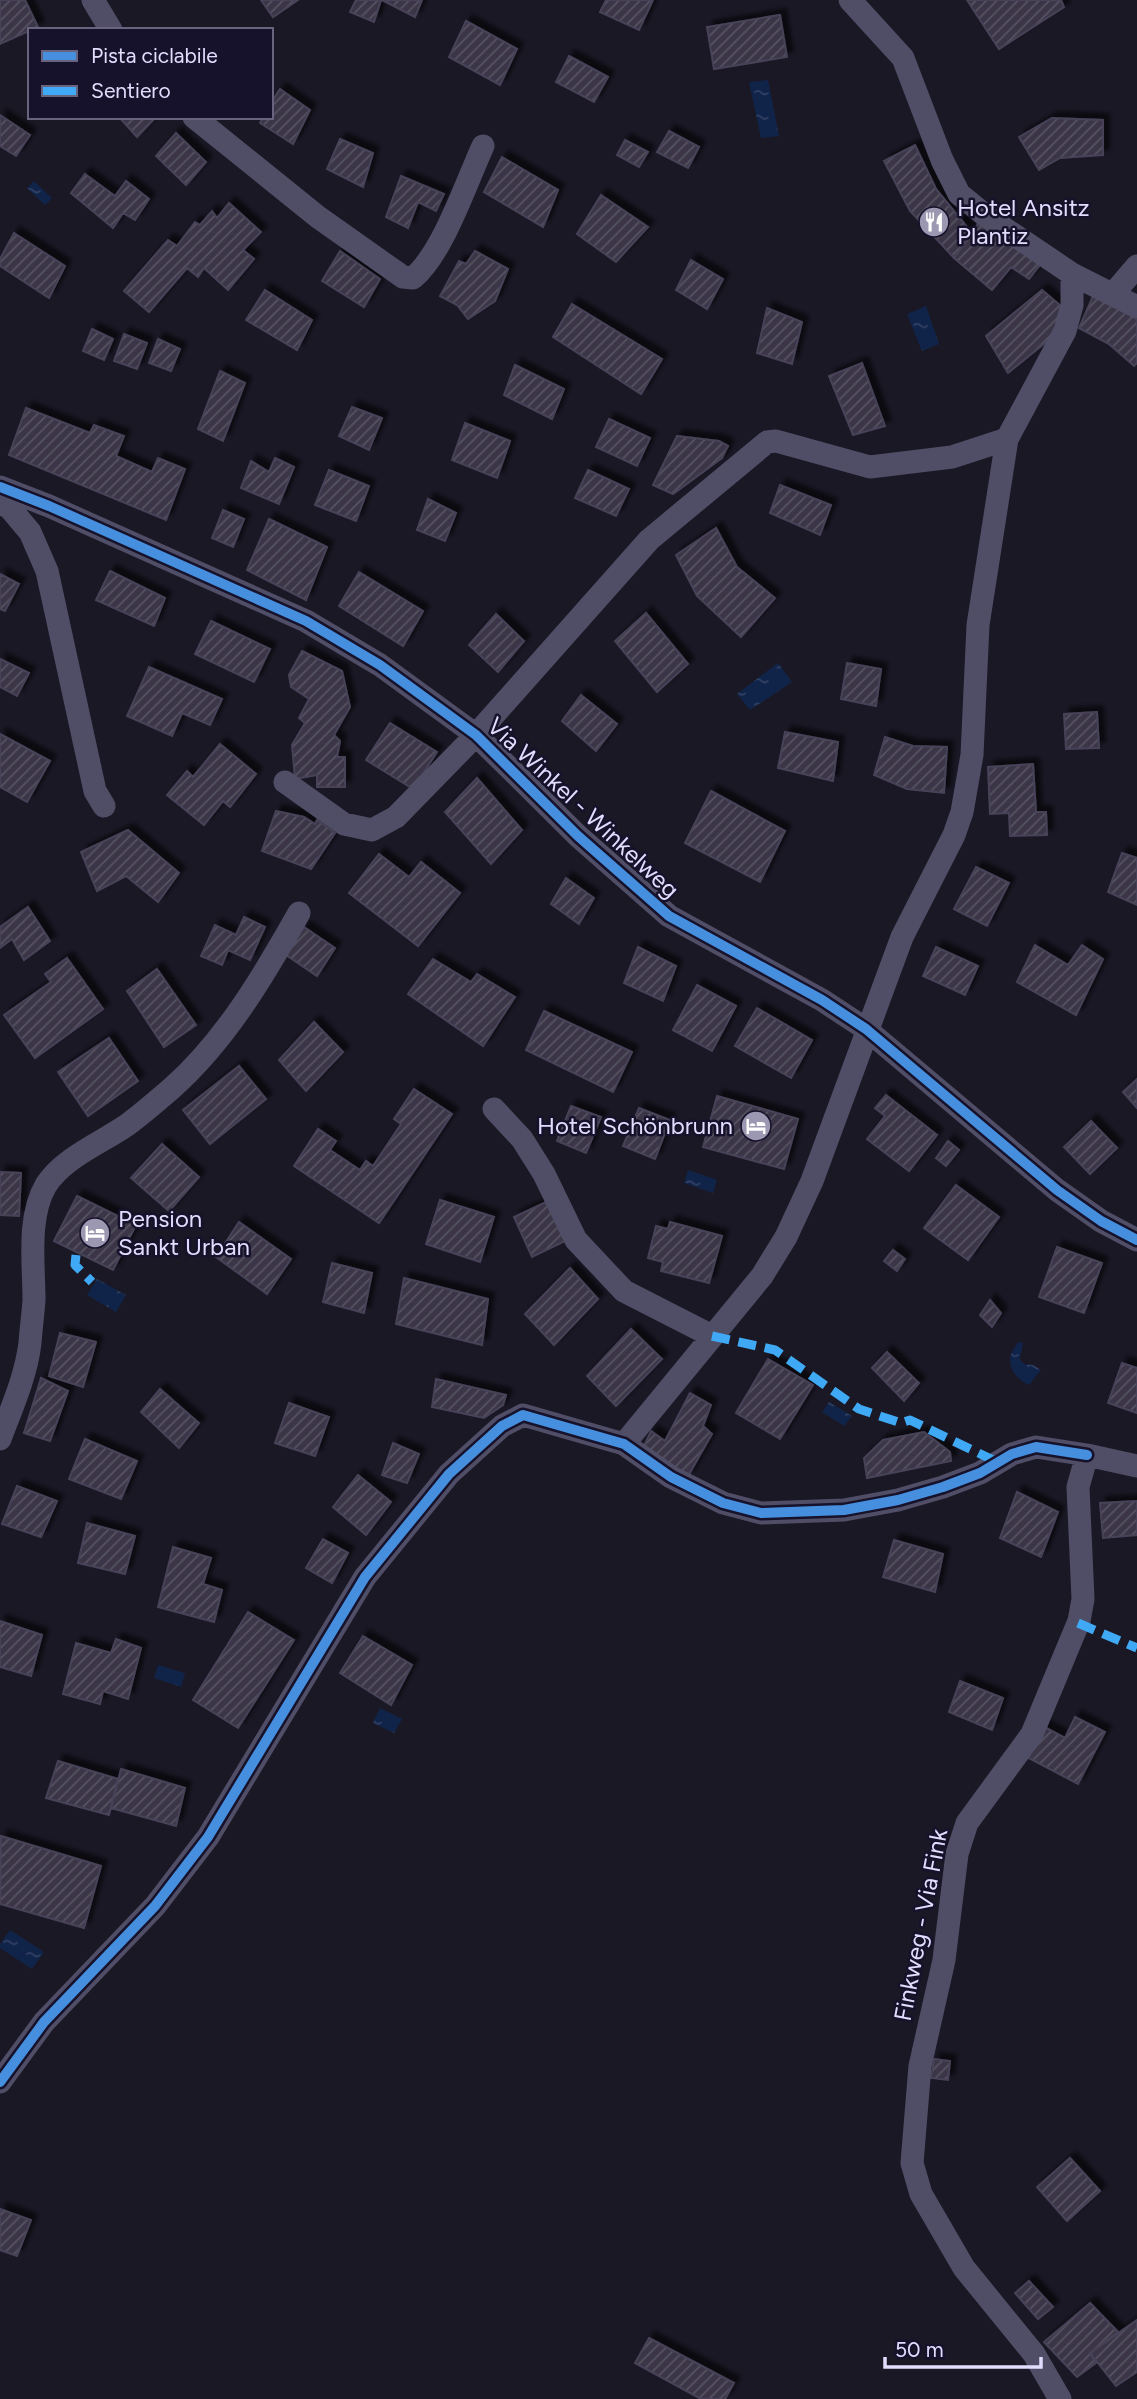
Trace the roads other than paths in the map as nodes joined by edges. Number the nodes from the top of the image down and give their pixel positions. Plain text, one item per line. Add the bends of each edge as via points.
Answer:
1 (93, 0) edge
2 (850, 0) edge
3 (110, 28) edge
4 (197, 119) edge
5 (483, 146) dead end
6 (1137, 266) edge
7 (1072, 274) junction
8 (1113, 294) junction
9 (1137, 307) edge
10 (1007, 439) junction
11 (0, 488) edge
12 (0, 505) edge
13 (476, 735) junction
14 (285, 782) dead end
15 (104, 806) dead end
16 (299, 913) dead end
17 (866, 1029) junction
18 (494, 1109) dead end
19 (1137, 1240) edge
20 (712, 1336) junction
21 (0, 1439) edge
22 (624, 1444) junction
23 (1087, 1455) junction
24 (1137, 1466) edge
25 (0, 2082) edge
26 (1060, 2399) edge

1 - 3 street
2 - 7 street via 903,58 959,194
4 - 5 street via 318,216 403,277 413,278 442,238
6 - 8 street
7 - 8 street
7 - 10 street via 1072,305 1065,331
8 - 9 street
10 - 13 street via 952,457 870,467 767,442 649,540
10 - 17 street via 978,625 972,755 962,812 902,937
11 - 13 street, Via Winkel - Winkelweg via 306,621 380,665
12 - 15 street via 9,507 30,532 47,571 95,791
13 - 14 street, Via Winkel - Winkelweg via 396,817 372,830 344,824
13 - 17 street, Via Winkel - Winkelweg via 578,836 669,916
16 - 21 street via 262,979 174,1087 73,1160 45,1187 35,1223 29,1346
17 - 19 street, Via Winkel - Winkelweg via 1057,1189 1101,1222
17 - 20 street via 812,1181 786,1237 762,1276
18 - 20 street via 522,1139 544,1174 576,1240 624,1291
20 - 22 street
22 - 23 street via 681,1482 723,1503 761,1513 844,1510 898,1500 980,1473 1012,1454 1036,1447
22 - 25 street via 523,1415 502,1426 449,1474 365,1577 208,1837 155,1906 44,2022
23 - 24 street
23 - 26 street, Finkweg - Via Fink via 1079,1487 1083,1599 1079,1621 1032,1734 967,1823 957,1854 944,1960 920,2066 912,2163 920,2194 964,2268 1034,2354

